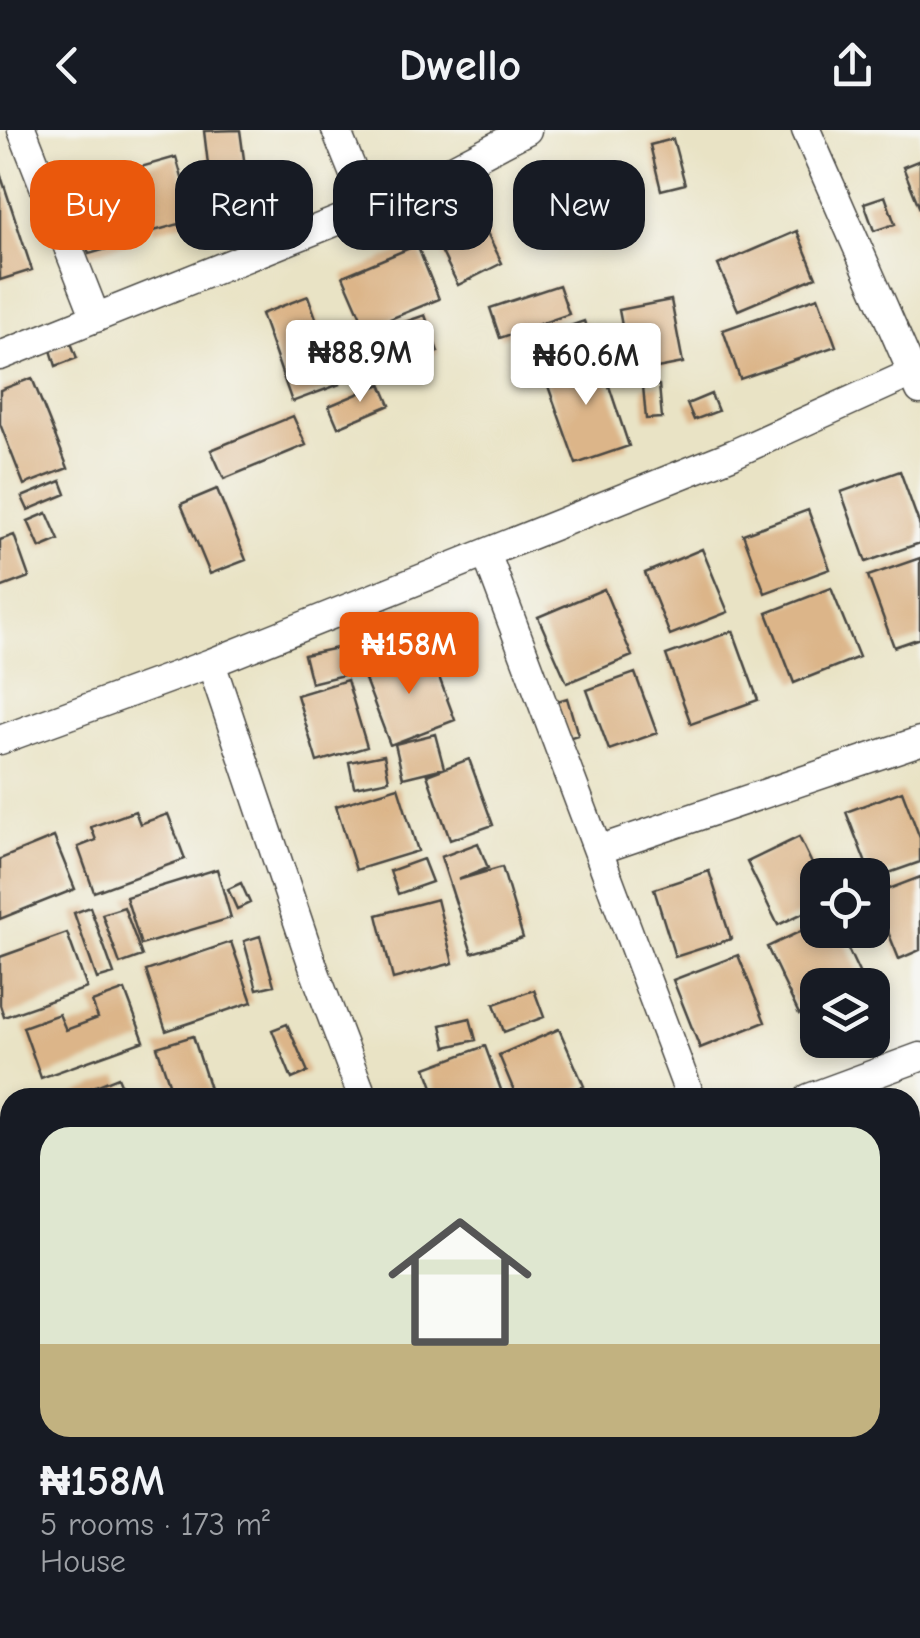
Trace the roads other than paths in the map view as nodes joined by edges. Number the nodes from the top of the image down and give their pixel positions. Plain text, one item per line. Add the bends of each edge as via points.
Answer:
1 (22, 130) edge
2 (336, 130) edge
3 (526, 130) edge
4 (806, 130) edge
5 (348, 160) edge
6 (469, 160) edge
7 (333, 222) edge
8 (96, 318) junction
9 (0, 356) edge
10 (916, 382) edge
11 (486, 553) junction
12 (210, 662) junction
13 (0, 740) edge
14 (920, 741) edge
15 (598, 850) junction
16 (920, 1058) edge
17 (359, 1088) edge
18 (686, 1088) edge
19 (836, 1088) edge

1 - 8 street
2 - 5 street
3 - 6 street
4 - 10 street
7 - 8 street
8 - 9 street
10 - 11 street
11 - 12 street
11 - 15 street
12 - 13 street
12 - 17 street
14 - 15 street
15 - 18 street
16 - 19 street

